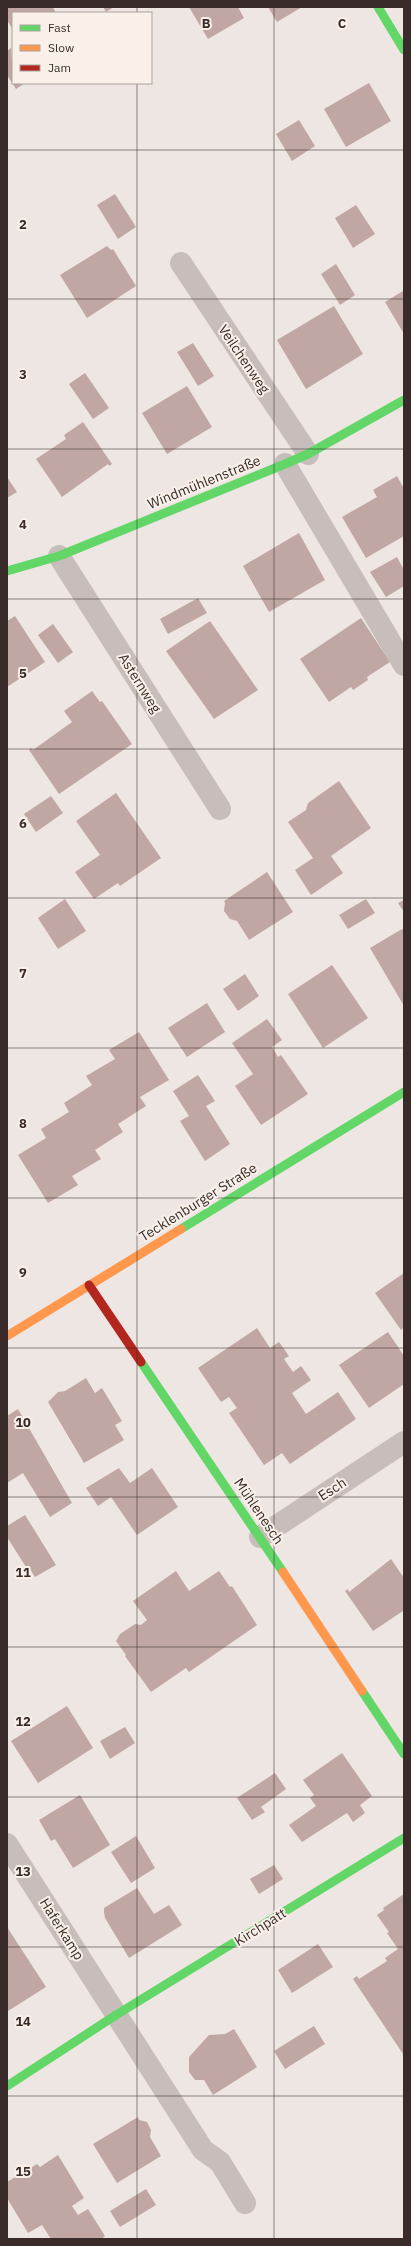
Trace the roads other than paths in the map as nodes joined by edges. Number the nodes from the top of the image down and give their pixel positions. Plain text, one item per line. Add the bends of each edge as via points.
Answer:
1 (378, 7) edge
2 (404, 50) edge
3 (181, 263) dead end
4 (404, 400) edge
5 (308, 454) junction
6 (285, 464) junction
7 (59, 556) junction
8 (7, 571) edge
9 (404, 665) edge
10 (220, 809) dead end
11 (404, 1092) edge
12 (89, 1285) junction
13 (7, 1336) edge
14 (404, 1442) edge
15 (260, 1537) junction
16 (404, 1754) edge
17 (404, 1838) edge
18 (7, 1844) edge
19 (116, 2015) junction
20 (7, 2086) edge
21 (245, 2203) dead end

1 - 2 street
3 - 5 street, Veilchenweg
4 - 5 street, Windmühlenstraße
5 - 6 street, Windmühlenstraße
6 - 7 street, Windmühlenstraße
6 - 9 street
7 - 8 street, Windmühlenstraße
7 - 10 street, Asternweg
11 - 12 street, Tecklenburger Straße
12 - 13 street, Tecklenburger Straße
12 - 15 street, Mühlenesch
14 - 15 street, Esch
15 - 16 street, Mühlenesch
17 - 19 street, Kirchpatt
18 - 19 street, Haferkamp
19 - 20 street, Kirchpatt
19 - 21 street via 202,2150 220,2162

